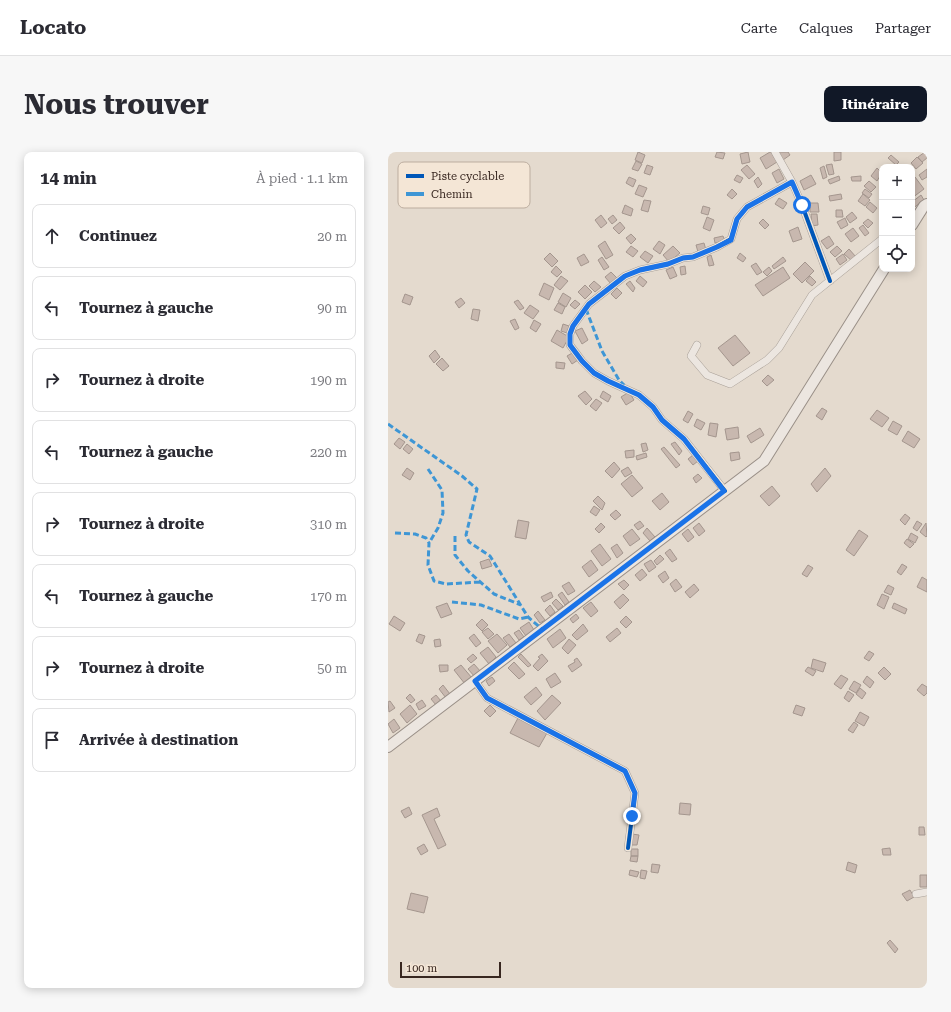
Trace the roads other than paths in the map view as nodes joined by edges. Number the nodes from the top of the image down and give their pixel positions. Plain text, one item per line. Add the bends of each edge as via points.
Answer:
1 (775, 152) edge
2 (792, 182) junction
3 (926, 205) edge
4 (915, 214) edge
5 (915, 221) edge
6 (879, 242) edge
7 (882, 272) edge
8 (830, 281) junction
9 (697, 345) dead end
10 (724, 491) junction
11 (475, 681) junction
12 (388, 747) edge
13 (628, 848) dead end
14 (927, 892) edge
15 (916, 894) dead end

1 - 2 street
2 - 8 street
2 - 10 street via 747,207 737,219 731,240 693,257 625,276 589,304 570,334 570,345 582,361 594,373 639,395 653,407 662,420 684,439
3 - 4 street
3 - 5 main road
6 - 8 street
7 - 10 main road via 764,461
8 - 9 street via 812,295 779,348 768,360 730,384 707,375 691,356
10 - 11 main road
11 - 12 main road
11 - 13 street via 487,698 625,771 635,793
14 - 15 street

